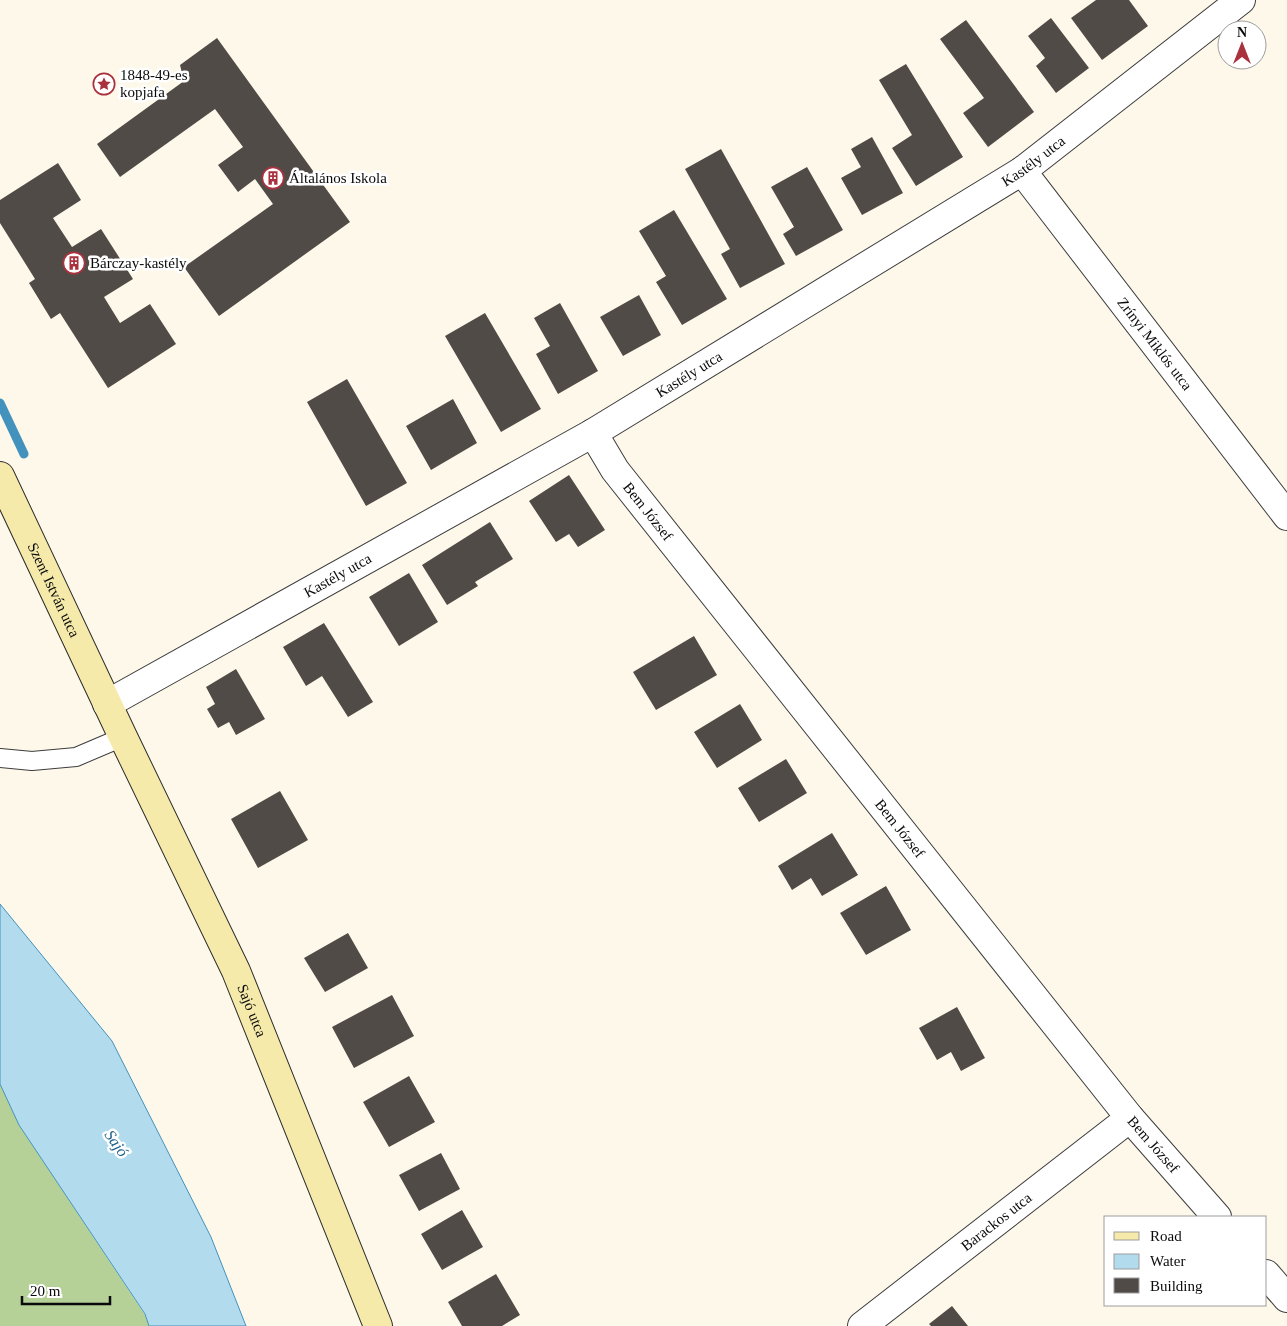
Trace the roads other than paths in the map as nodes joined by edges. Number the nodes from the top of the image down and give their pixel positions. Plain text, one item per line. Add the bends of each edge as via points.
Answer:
1 (1241, 0) edge
2 (1022, 171) junction
3 (593, 433) junction
4 (0, 476) edge
5 (1287, 516) edge
6 (107, 704) junction
7 (123, 737) junction
8 (0, 758) edge
9 (1130, 1118) junction
10 (1216, 1216) edge
11 (1267, 1275) edge
12 (1287, 1298) edge
13 (378, 1326) edge
14 (862, 1326) edge

1 - 2 street, Kastély utca
2 - 3 street, Kastély utca
2 - 5 street, Zrínyi Miklós utca
3 - 6 street, Kastély utca
3 - 9 street, Bem József via 616,470
4 - 6 main road, Szent István utca
6 - 7 main road, Sajó utca
7 - 8 lane via 76,757
7 - 13 main road, Sajó utca via 236,970
9 - 10 street, Bem József
9 - 14 street, Barackos utca
11 - 12 street

